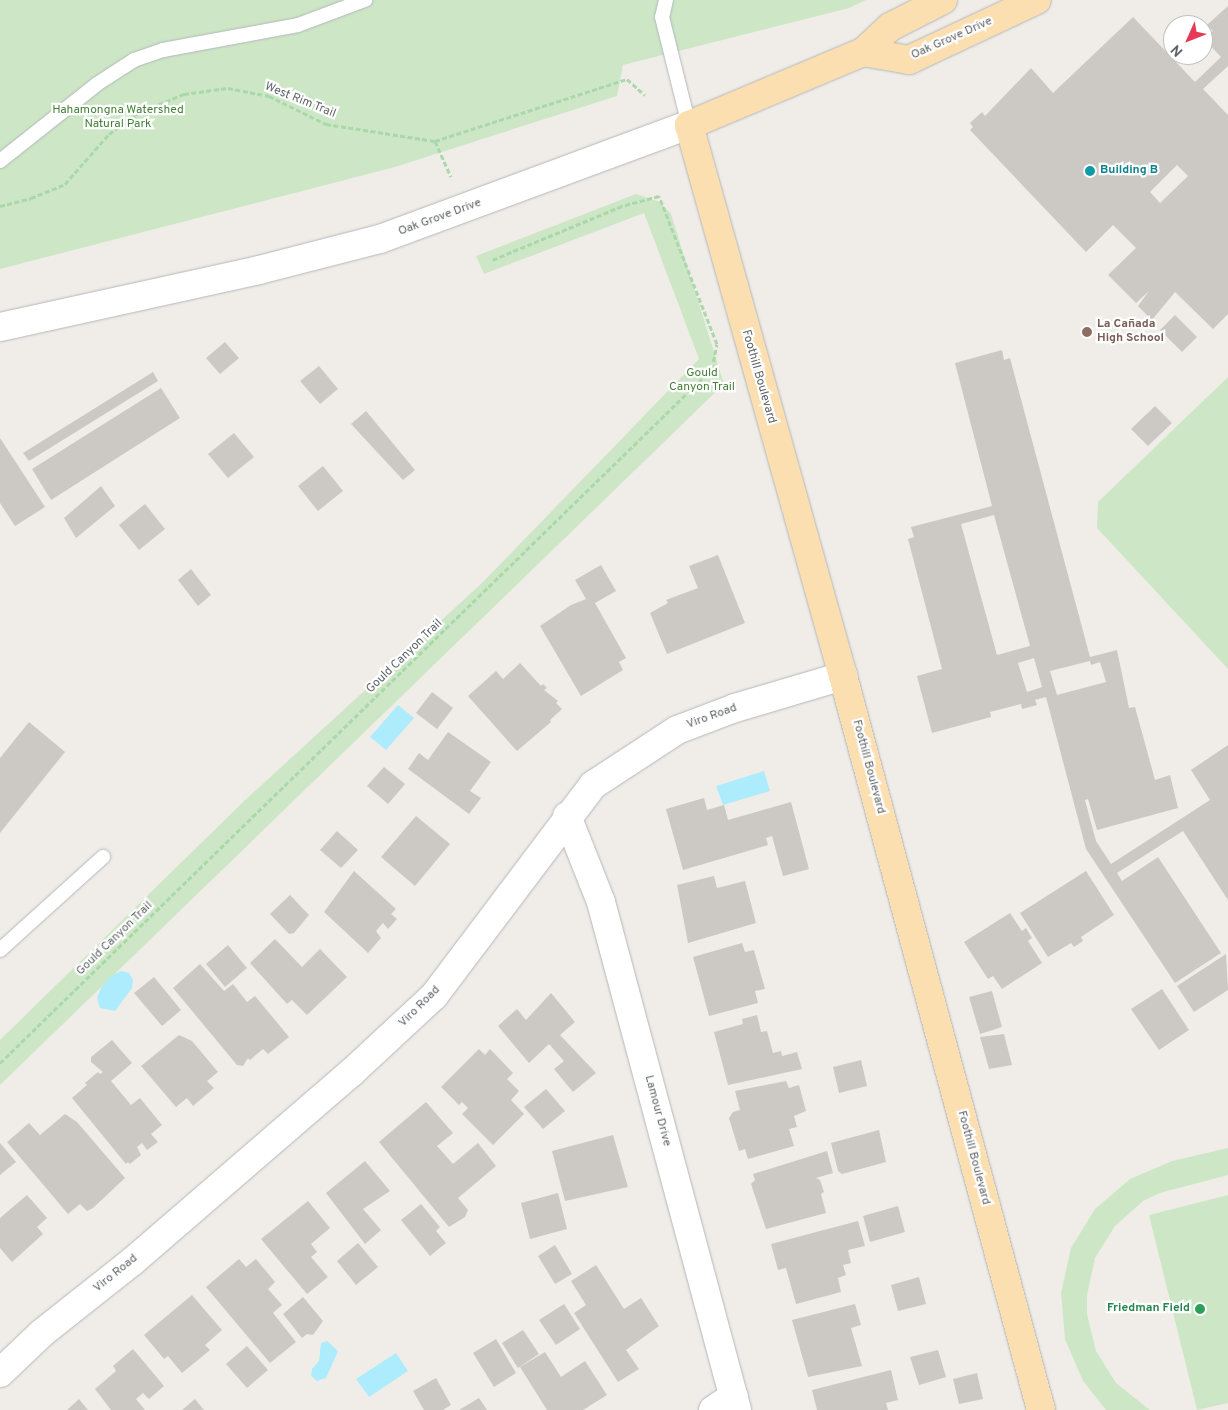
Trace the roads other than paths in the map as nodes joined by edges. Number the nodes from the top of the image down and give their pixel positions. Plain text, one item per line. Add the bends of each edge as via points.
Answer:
1 (365, 0) edge
2 (666, 0) edge
3 (943, 0) edge
4 (1037, 0) edge
5 (862, 52) junction
6 (689, 125) junction
7 (0, 161) edge
8 (0, 327) edge
9 (843, 676) junction
10 (567, 816) junction
11 (103, 857) dead end
12 (0, 950) edge
13 (0, 1373) edge
14 (728, 1405) edge
15 (1041, 1410) edge

1 - 7 lane via 298,25 163,50 134,60 96,84
2 - 6 lane via 662,17
3 - 5 main road, Oak Grove Drive via 890,27
4 - 5 main road, Oak Grove Drive via 909,60
5 - 6 main road, Oak Grove Drive
6 - 8 street, Oak Grove Drive via 380,239 259,270
6 - 9 main road, Foothill Boulevard
9 - 10 street, Viro Road via 735,708 677,730 593,785
9 - 15 main road, Foothill Boulevard
10 - 13 street, Viro Road via 434,996 351,1073 133,1261 42,1333
10 - 14 street, Lamour Drive via 601,902
11 - 12 lane

